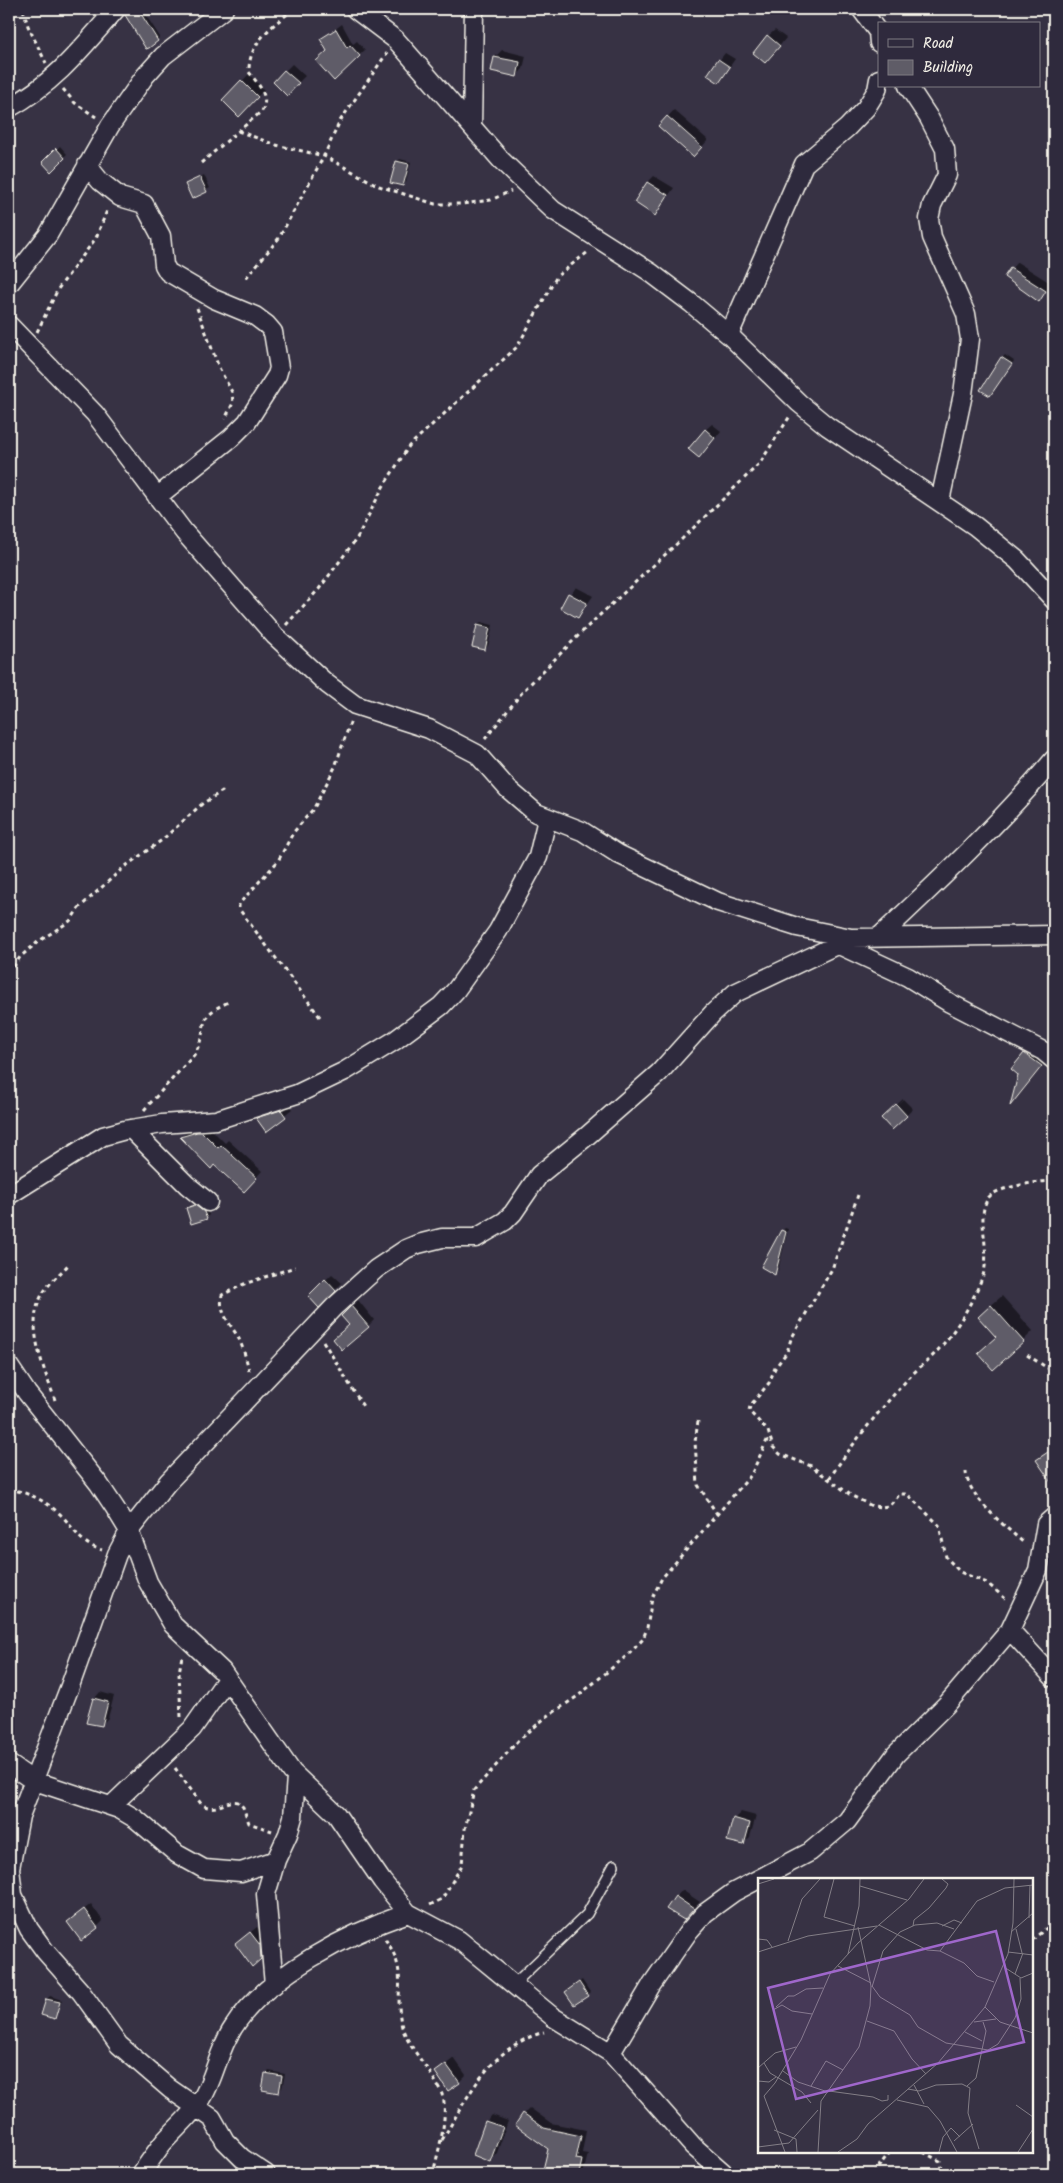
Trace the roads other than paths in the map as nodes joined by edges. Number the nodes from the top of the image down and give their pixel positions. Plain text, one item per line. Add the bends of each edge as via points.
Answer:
1 (116, 9) edge
2 (224, 9) edge
3 (355, 9) edge
4 (474, 9) edge
5 (861, 9) edge
6 (878, 34) edge
7 (878, 84) edge
8 (909, 88) edge
9 (9, 108) edge
10 (472, 127) junction
11 (87, 165) junction
12 (9, 284) edge
13 (9, 325) edge
14 (729, 335) junction
15 (157, 497) junction
16 (940, 501) junction
17 (1054, 600) edge
18 (1054, 758) edge
19 (547, 819) junction
20 (1054, 935) edge
21 (879, 937) junction
22 (844, 941) junction
23 (1054, 1060) edge
24 (131, 1129) junction
25 (9, 1195) edge
26 (208, 1202) dead end
27 (9, 1366) edge
28 (1054, 1517) edge
29 (129, 1531) junction
30 (1010, 1630) junction
31 (1054, 1678) edge
32 (227, 1679) junction
33 (9, 1764) edge
34 (296, 1777) junction
35 (32, 1780) junction
36 (111, 1806) junction
37 (276, 1860) junction
38 (614, 1866) dead end
39 (761, 1878) edge
40 (758, 1879) edge
41 (408, 1913) junction
42 (514, 1984) junction
43 (274, 1985) junction
44 (611, 2053) junction
45 (197, 2106) junction
46 (141, 2174) edge
47 (266, 2174) edge
48 (725, 2174) edge

1 - 9 street via 56,76
2 - 11 street via 158,61 110,126
3 - 10 street via 396,40
4 - 10 street
5 - 6 street
7 - 14 street via 866,108 804,164
8 - 16 street via 945,149 947,175 932,205 929,219 932,237 966,314 970,339 963,394
10 - 14 street via 525,185 553,210 657,278
11 - 12 street via 48,235
11 - 15 street via 111,191 124,199 144,204 161,236 166,269 190,286 255,316 267,325 279,358 277,375 247,422
13 - 15 street via 95,414
14 - 16 street via 799,403 834,431
15 - 19 street via 274,636 327,684 356,706 448,737 484,760 523,804
16 - 17 street via 1017,560
18 - 21 street via 1020,799 946,875
19 - 22 street via 582,831 627,858 718,902
19 - 24 street via 538,857 498,931 446,1001 394,1042 297,1094 216,1120
20 - 21 street
21 - 22 street
22 - 23 street via 950,1003 1038,1048
22 - 29 street via 730,996 659,1073 539,1175 504,1221 476,1238 442,1238 406,1249 376,1269 314,1328 168,1482
24 - 25 street via 90,1143
24 - 26 street
27 - 29 street via 99,1484
28 - 30 street via 1046,1524 1038,1570
29 - 32 street via 148,1582 173,1625
29 - 35 street via 117,1554
30 - 31 street
30 - 39 street via 947,1704 896,1754 847,1822 810,1852
32 - 34 street
32 - 36 street via 184,1737
33 - 35 street
34 - 37 street via 293,1817
34 - 41 street via 336,1814
35 - 36 street
35 - 45 street via 20,1816 10,1868 13,1895 29,1928 81,1992 119,2046 170,2089
36 - 37 street via 136,1819 176,1854 204,1869 241,1872
37 - 43 street via 266,1904
38 - 42 lane via 587,1914
40 - 44 street via 705,1913 689,1931
41 - 42 street via 459,1940
41 - 43 street via 374,1925 317,1956
42 - 44 street via 567,2026
43 - 45 street via 240,2016 224,2043 212,2082
44 - 48 street via 693,2146
45 - 46 street via 162,2144
45 - 47 street via 212,2118 225,2141 242,2158

